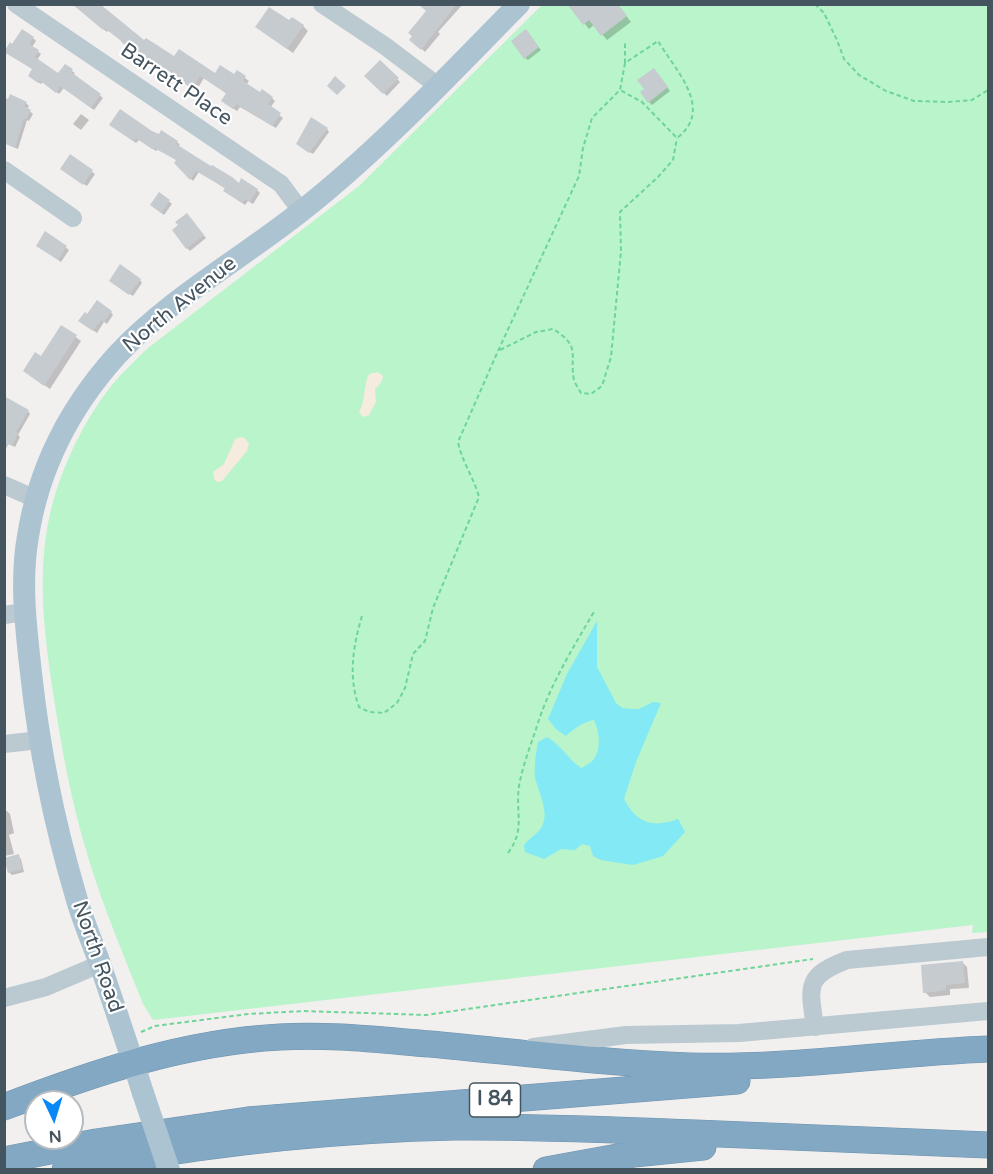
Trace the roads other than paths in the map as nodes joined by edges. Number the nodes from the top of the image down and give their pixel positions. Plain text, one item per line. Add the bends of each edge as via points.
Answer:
1 (16, 4) edge
2 (322, 4) edge
3 (519, 4) edge
4 (438, 86) junction
5 (4, 170) edge
6 (301, 211) junction
7 (73, 218) dead end
8 (4, 484) edge
9 (36, 500) junction
10 (15, 613) edge
11 (40, 740) junction
12 (4, 744) edge
13 (988, 947) edge
14 (100, 964) junction
15 (4, 998) edge
16 (988, 1011) edge
17 (815, 1027) junction
18 (988, 1049) edge
19 (505, 1051) junction
20 (133, 1062) junction
21 (988, 1063) edge
22 (4, 1107) edge
23 (988, 1145) edge
24 (988, 1156) edge
25 (4, 1160) edge
26 (65, 1170) edge
27 (169, 1170) edge
28 (546, 1170) edge

1 - 6 street, Barrett Place via 281,184
2 - 4 street
3 - 4 main road, North Avenue
4 - 6 main road, North Avenue
5 - 7 street
6 - 9 main road, North Avenue via 145,328 114,359 88,390 61,434
8 - 9 street
9 - 10 main road, North Avenue
10 - 11 main road, North Avenue
11 - 12 street
11 - 14 main road, North Road via 66,864
13 - 17 street via 847,960 829,966 815,978 810,993
14 - 15 street via 46,987
14 - 20 main road, North Road
16 - 17 street
17 - 19 street via 626,1035
18 - 19 highway via 763,1066 649,1064
19 - 20 highway via 298,1036 221,1044
20 - 22 highway
20 - 27 main road, North Road, bridge
21 - 25 highway, I 84 via 284,1116 210,1124
23 - 26 highway, I 84 via 566,1127 441,1127 221,1144
24 - 28 highway via 704,1147 624,1155

